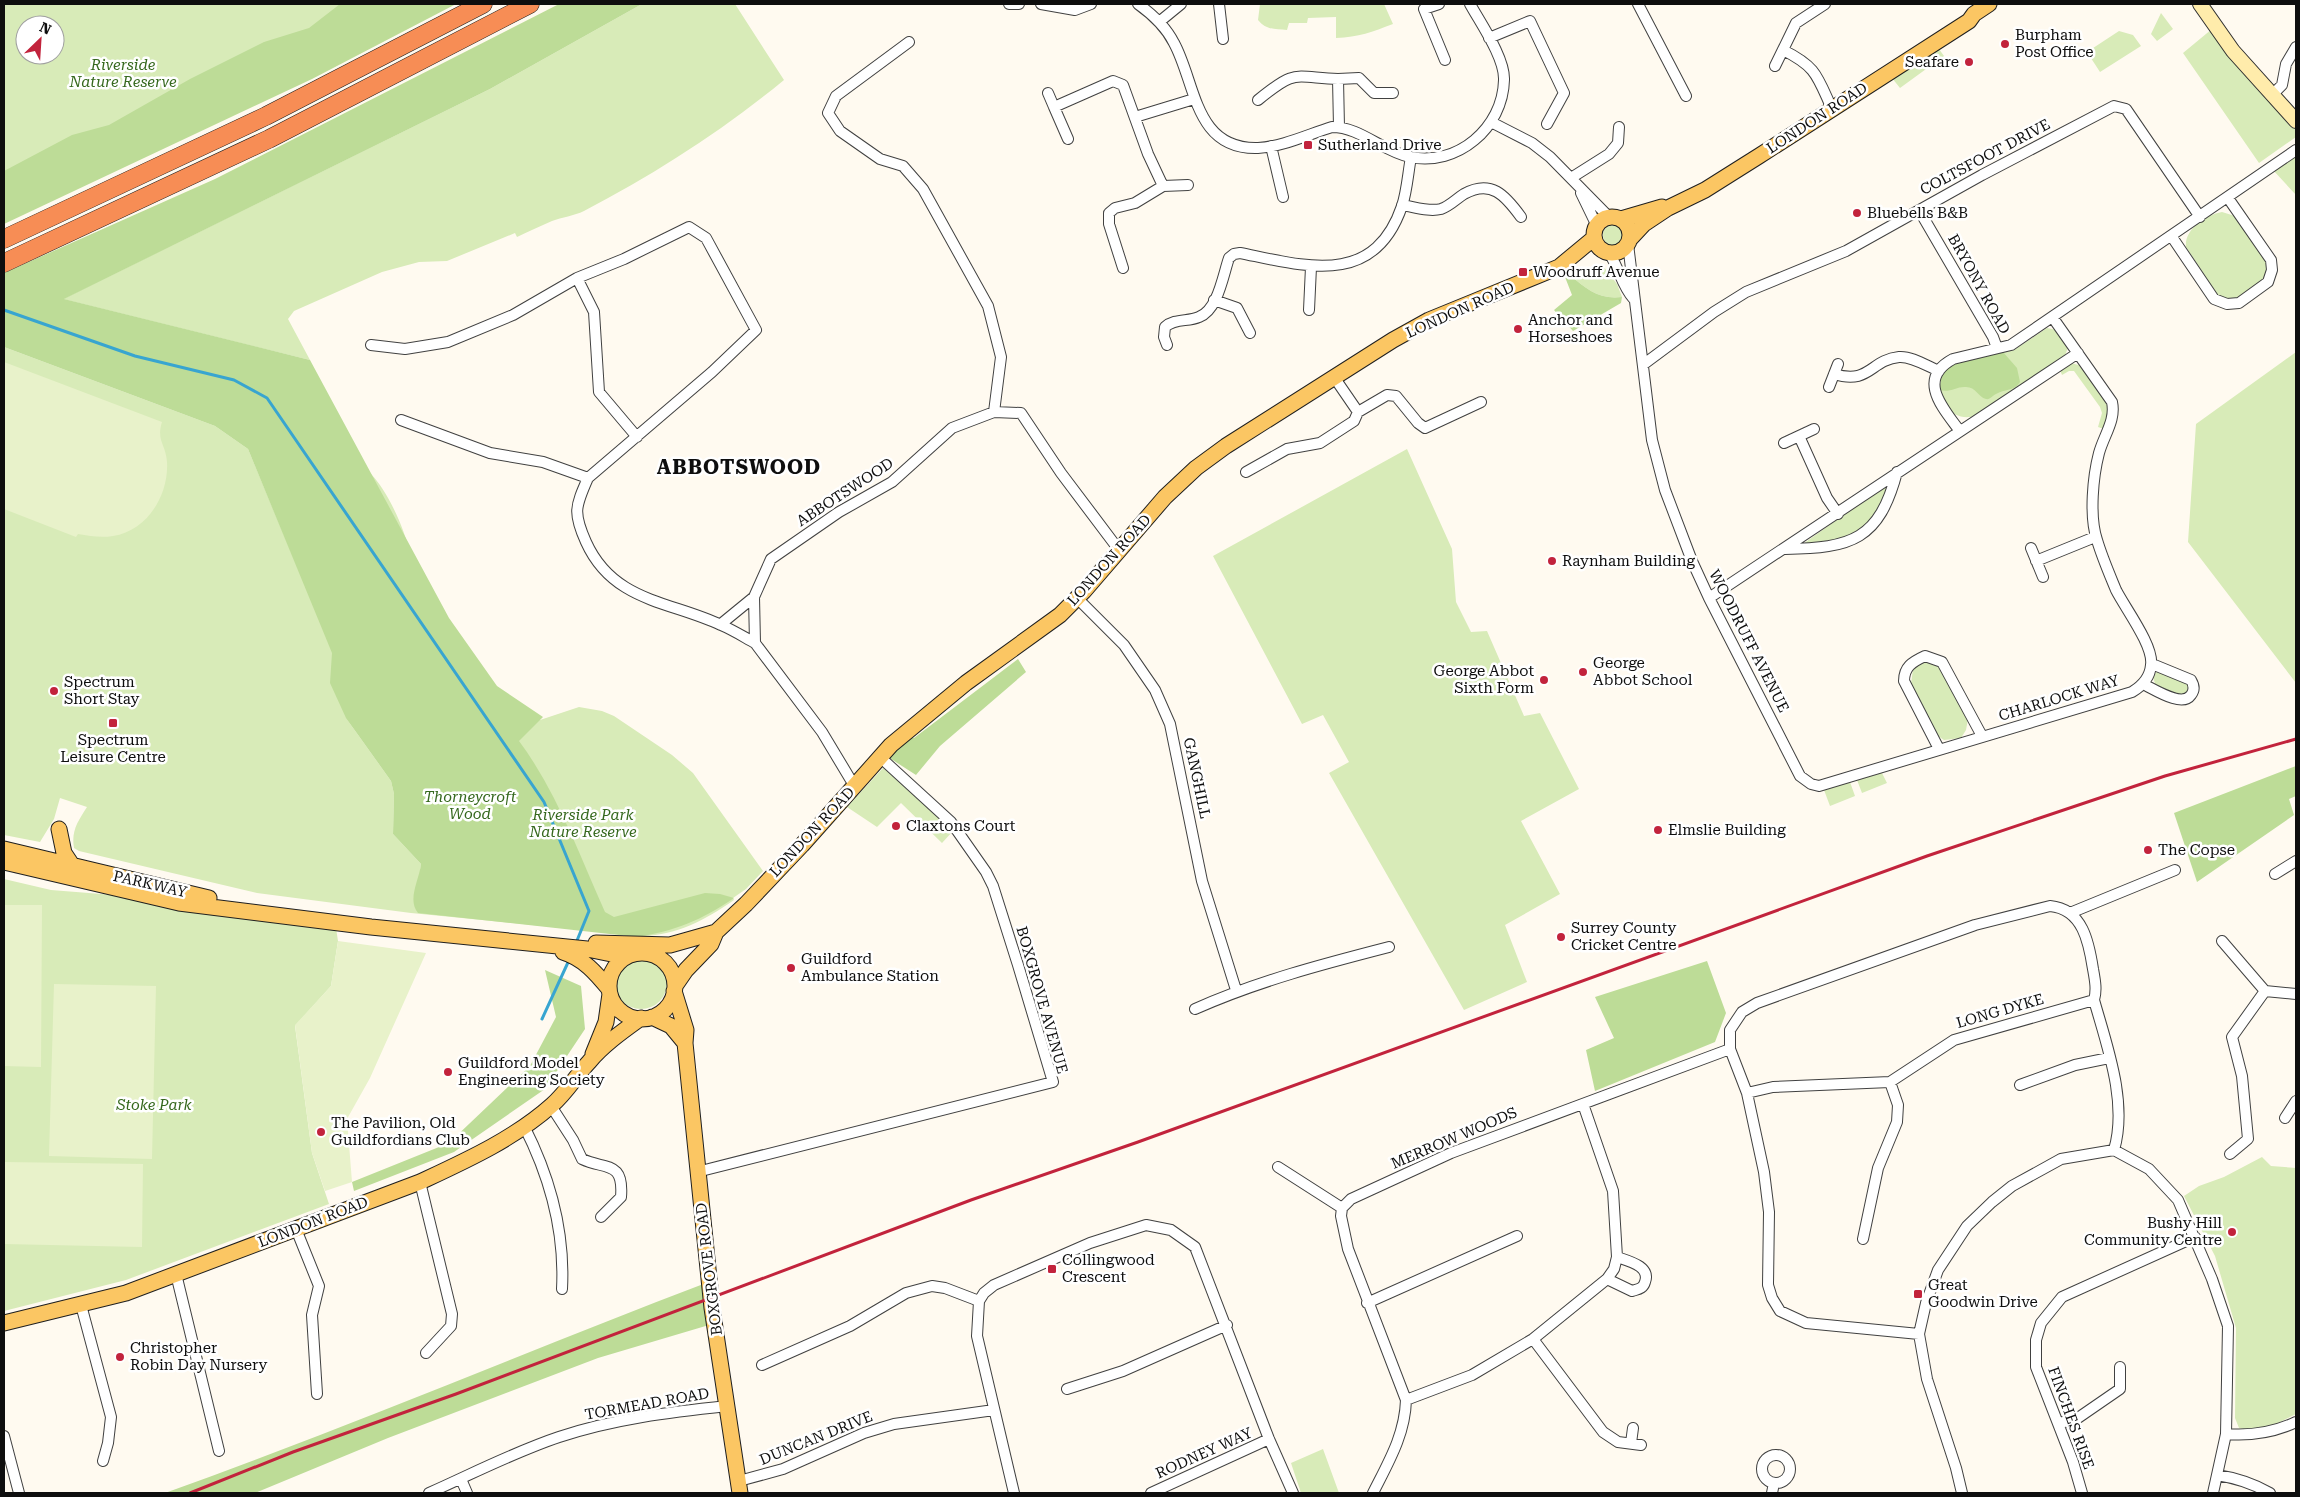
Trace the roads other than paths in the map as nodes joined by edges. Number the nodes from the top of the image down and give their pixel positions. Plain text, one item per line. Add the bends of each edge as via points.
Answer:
1 (483, 4) edge
2 (530, 4) edge
3 (1009, 4) edge
4 (1019, 4) edge
5 (1042, 4) edge
6 (1091, 4) edge
7 (1138, 4) edge
8 (1181, 4) edge
9 (1219, 4) edge
10 (1439, 4) edge
11 (1470, 4) edge
12 (1638, 4) edge
13 (1825, 4) edge
14 (1989, 4) edge
15 (2200, 4) edge
16 (1159, 22) junction
17 (1489, 38) junction
18 (1223, 39) dead end
19 (909, 42) dead end
20 (2296, 47) edge
21 (1783, 50) junction
22 (1445, 60) dead end
23 (1775, 66) dead end
24 (1338, 79) junction
25 (1048, 92) dead end
26 (1393, 93) dead end
27 (2272, 95) junction
28 (1686, 96) dead end
29 (1194, 99) junction
30 (1258, 100) dead end
31 (1054, 107) junction
32 (1832, 109) junction
33 (1135, 117) junction
34 (2296, 121) edge
35 (1491, 122) junction
36 (1547, 124) dead end
37 (1340, 127) junction
38 (1620, 127) dead end
39 (1068, 139) dead end
40 (1271, 146) junction
41 (2296, 150) edge
42 (1411, 157) junction
43 (1571, 178) junction
44 (1188, 185) dead end
45 (1163, 186) junction
46 (1579, 187) junction
47 (1283, 197) dead end
48 (2228, 198) junction
49 (1402, 204) junction
50 (1668, 208) junction
51 (1919, 210) junction
52 (1521, 216) dead end
53 (2200, 217) junction
54 (1605, 224) junction
55 (2172, 237) junction
56 (4, 239) edge
57 (1629, 241) junction
58 (1606, 252) junction
59 (4, 263) edge
60 (1311, 267) junction
61 (1559, 267) junction
62 (1124, 268) dead end
63 (577, 278) junction
64 (1633, 299) junction
65 (1214, 300) junction
66 (1309, 310) dead end
67 (2053, 318) junction
68 (1250, 333) dead end
69 (371, 345) dead end
70 (1167, 345) dead end
71 (1997, 348) junction
72 (2078, 353) junction
73 (1644, 364) junction
74 (1838, 364) dead end
75 (1939, 371) junction
76 (1834, 374) junction
77 (1334, 377) junction
78 (1829, 387) dead end
79 (1481, 402) dead end
80 (994, 412) junction
81 (1358, 412) junction
82 (401, 420) dead end
83 (1814, 429) dead end
84 (1959, 430) junction
85 (1799, 436) junction
86 (637, 437) junction
87 (1784, 443) dead end
88 (1246, 472) dead end
89 (1897, 472) junction
90 (588, 478) junction
91 (1838, 514) junction
92 (2096, 537) junction
93 (2031, 548) dead end
94 (1784, 549) junction
95 (1119, 550) junction
96 (2036, 561) junction
97 (2043, 577) dead end
98 (754, 597) junction
99 (1077, 598) junction
100 (1709, 598) junction
101 (721, 624) junction
102 (755, 643) junction
103 (2152, 664) junction
104 (2143, 684) junction
105 (1982, 736) junction
106 (1939, 749) junction
107 (880, 757) junction
108 (1811, 784) joint
109 (855, 786) junction
110 (59, 829) dead end
111 (4, 849) edge
112 (2296, 861) edge
113 (4, 862) edge
114 (72, 865) junction
115 (2176, 870) dead end
116 (2275, 874) dead end
117 (2070, 913) junction
118 (296, 918) junction
119 (716, 932) junction
120 (2222, 941) dead end
121 (522, 944) junction
122 (670, 945) junction
123 (1389, 946) dead end
124 (645, 953) junction
125 (626, 957) junction
126 (674, 988) junction
127 (1236, 990) junction
128 (2266, 991) junction
129 (610, 992) junction
130 (2296, 994) edge
131 (2094, 1000) junction
132 (1196, 1009) dead end
133 (647, 1018) junction
134 (685, 1044) junction
135 (1730, 1049) junction
136 (2109, 1058) junction
137 (590, 1060) junction
138 (1890, 1082) junction
139 (2020, 1085) dead end
140 (1747, 1093) junction
141 (2296, 1101) edge
142 (1583, 1104) junction
143 (551, 1106) junction
144 (2285, 1118) dead end
145 (524, 1126) junction
146 (2114, 1150) junction
147 (2230, 1154) dead end
148 (1278, 1167) dead end
149 (697, 1172) junction
150 (420, 1182) junction
151 (1342, 1208) junction
152 (601, 1216) dead end
153 (296, 1229) junction
154 (1517, 1236) dead end
155 (2195, 1237) junction
156 (1863, 1239) dead end
157 (1617, 1257) junction
158 (176, 1274) junction
159 (1607, 1279) junction
160 (562, 1289) dead end
161 (979, 1301) junction
162 (1368, 1303) junction
163 (81, 1305) junction
164 (4, 1323) edge
165 (1227, 1326) junction
166 (1919, 1334) junction
167 (1532, 1339) junction
168 (426, 1353) dead end
169 (762, 1365) dead end
170 (2120, 1367) dead end
171 (1067, 1389) dead end
172 (317, 1394) dead end
173 (1406, 1400) junction
174 (727, 1406) junction
175 (994, 1410) junction
176 (2296, 1422) edge
177 (2058, 1423) junction
178 (1633, 1428) dead end
179 (2226, 1434) junction
180 (4, 1436) edge
181 (1270, 1440) junction
182 (219, 1451) dead end
183 (102, 1461) dead end
184 (2217, 1475) junction
185 (461, 1479) junction
186 (739, 1487) edge
187 (19, 1493) edge
188 (429, 1493) edge
189 (467, 1493) edge
190 (1014, 1493) edge
191 (1150, 1493) edge
192 (1293, 1493) edge
193 (1373, 1493) edge
194 (1962, 1493) edge
195 (2082, 1493) edge
196 (2213, 1493) edge
197 (2270, 1493) edge

1 - 56 highway via 259,120
2 - 59 highway via 269,139
3 - 4 street
5 - 6 street via 1075,10
7 - 16 street
8 - 16 street
9 - 18 street
10 - 22 street via 1424,9
11 - 17 street
12 - 28 street
13 - 21 street via 1796,23
14 - 32 main road, LONDON ROAD via 1974,14 1967,13 1925,41 1888,72
15 - 27 main road
16 - 29 street via 1174,42
17 - 35 street via 1500,61 1504,80
17 - 36 street via 1530,21 1564,92
19 - 80 street via 836,96 828,113 840,131 880,158 903,166 923,189 988,306 1001,357
20 - 27 street via 2286,64 2282,85
21 - 23 street
21 - 32 street via 1811,67
24 - 26 street via 1359,78 1374,92
24 - 30 street via 1291,76
24 - 37 street
25 - 31 street
27 - 34 main road
29 - 33 street
29 - 40 street via 1201,118 1223,138 1257,148
31 - 33 street via 1113,81 1123,85
31 - 39 street
32 - 50 main road, LONDON ROAD via 1705,190
33 - 45 street
35 - 42 street via 1475,140 1457,152 1440,158
35 - 43 street via 1532,143
37 - 40 street
37 - 42 street via 1390,151
38 - 43 street via 1618,143 1609,154
40 - 47 street
41 - 48 street
42 - 49 street
43 - 46 street
44 - 45 street
45 - 62 street via 1135,203 1115,208 1109,213 1109,224
46 - 54 street
46 - 54 street
48 - 53 street
48 - 55 street via 2271,260 2268,282 2239,303 2226,304 2214,298
49 - 52 street via 1441,209 1478,188 1493,190 1507,198
49 - 60 street via 1392,229 1378,246 1359,259 1334,267
50 - 54 main road, LONDON ROAD via 1657,207
50 - 57 main road, LONDON ROAD via 1644,224
51 - 53 street, COLTSFOOT DRIVE via 2114,106 2126,110
51 - 71 street, BRYONY ROAD
51 - 73 street, COLTSFOOT DRIVE via 1846,251 1746,292
53 - 55 street
54 - 57 main road via 1629,226
54 - 58 main road
54 - 61 main road, LONDON ROAD
55 - 67 street
57 - 58 main road, LONDON ROAD via 1619,252
57 - 64 street, WOODRUFF AVENUE
58 - 61 main road, LONDON ROAD
58 - 64 street, WOODRUFF AVENUE via 1619,268
60 - 65 street via 1234,254 1229,258
60 - 66 street
61 - 77 main road, LONDON ROAD via 1429,320
63 - 69 street via 513,316 448,342 405,349
63 - 86 street via 594,312 599,392
63 - 86 street via 624,260 689,227 706,238 756,330
64 - 73 street, WOODRUFF AVENUE
65 - 68 street via 1237,308
65 - 70 street via 1210,310 1200,317 1170,322 1165,327
67 - 71 street via 2011,345
67 - 72 street
71 - 75 street via 1953,359
72 - 84 street
72 - 92 street via 2112,402 2114,410 2094,477
73 - 100 street, WOODRUFF AVENUE via 1652,440 1665,490
74 - 76 street
75 - 76 street via 1909,358 1898,357 1854,378
75 - 84 street via 1934,385 1936,396
76 - 78 street
77 - 81 street
77 - 95 main road, LONDON ROAD via 1196,468 1165,497
79 - 81 street via 1425,428 1396,396 1387,395
80 - 95 street, ABBOTSWOOD via 1021,413
80 - 98 street, ABBOTSWOOD via 952,428 892,482 840,512 771,559
81 - 88 street via 1354,421 1320,443 1287,449
82 - 90 street via 490,453 543,462
83 - 85 street
84 - 89 street
85 - 87 street
85 - 91 street via 1827,498
86 - 90 street
89 - 91 street
89 - 94 street via 1884,509 1868,530 1848,541 1824,548
90 - 101 street via 579,498 577,521 606,574 662,605
91 - 94 street
92 - 96 street
92 - 103 street via 2117,590 2148,648
93 - 96 street
94 - 100 street
95 - 99 main road, LONDON ROAD
96 - 97 street
98 - 101 street, ABBOTSWOOD
98 - 102 street, ABBOTSWOOD
99 - 107 main road, LONDON ROAD via 1060,615 944,700
99 - 127 street, GANGHILL via 1124,645 1155,690 1170,724 1202,881
100 - 108 street, WOODRUFF AVENUE via 1800,776
101 - 102 street
102 - 109 street via 822,732
103 - 104 street, CHARLOCK WAY
103 - 104 street, CHARLOCK WAY via 2191,680 2192,694 2180,700
104 - 105 street, CHARLOCK WAY via 2132,692
105 - 106 street, CHARLOCK WAY
105 - 106 street via 1942,662 1925,656 1911,662 1904,672 1904,681
106 - 108 street, CHARLOCK WAY via 1820,786
107 - 109 main road, LONDON ROAD
107 - 149 street, BOXGROVE AVENUE via 951,822 986,872 1018,964 1053,1082
109 - 119 main road, LONDON ROAD
110 - 114 main road via 64,853
111 - 114 main road, PARKWAY
112 - 116 street
113 - 118 main road, PARKWAY via 179,903
114 - 118 main road, PARKWAY
115 - 117 street
117 - 131 street via 2088,941 2097,992
117 - 135 street via 2050,906 1975,925 1757,1003 1742,1012 1730,1030
118 - 121 main road, PARKWAY
119 - 122 main road
119 - 126 main road via 711,944
120 - 128 street
121 - 122 main road
121 - 125 main road via 587,949
121 - 129 main road via 572,954 590,966
122 - 124 main road via 660,951
123 - 127 street
124 - 125 main road
124 - 126 main road via 665,963 672,972
125 - 129 main road via 611,973
126 - 133 main road via 669,1004 662,1012
126 - 134 main road, BOXGROVE ROAD via 686,1030
127 - 132 street
128 - 130 street
128 - 147 street via 2232,1037 2242,1076 2248,1139
129 - 133 main road via 622,1012
129 - 137 main road, LONDON ROAD via 605,1026
131 - 136 street
131 - 138 street, LONG DYKE via 1954,1040
133 - 134 main road via 671,1026
133 - 137 main road, LONDON ROAD via 619,1034
134 - 149 main road, BOXGROVE ROAD
135 - 140 street
135 - 142 street, MERROW WOODS
136 - 139 street via 2075,1064
136 - 146 street via 2118,1114
137 - 143 main road, LONDON ROAD
138 - 140 street via 1773,1087
138 - 156 street via 1898,1105 1897,1122 1878,1168
140 - 166 street via 1757,1132 1768,1204 1768,1285 1780,1311 1806,1323
141 - 144 street
142 - 151 street, MERROW WOODS via 1451,1153 1351,1199
142 - 157 street via 1613,1191
143 - 145 main road, LONDON ROAD
143 - 152 street via 582,1159 604,1164 618,1173 622,1184 621,1197
145 - 150 main road, LONDON ROAD via 463,1162
145 - 160 street via 540,1158 555,1206 563,1264
146 - 155 street via 2150,1169 2178,1200
146 - 166 street via 2061,1159 2012,1186 1992,1202 1967,1226 1938,1270
148 - 151 street
149 - 174 main road, BOXGROVE ROAD via 711,1301
150 - 153 main road, LONDON ROAD
150 - 168 street via 452,1314 451,1326
151 - 162 street via 1348,1249
153 - 158 main road, LONDON ROAD
153 - 172 street via 319,1286 312,1315
154 - 162 street
155 - 177 street, FINCHES RISE via 2062,1297 2050,1309 2041,1323 2034,1354
155 - 179 street via 2228,1326
157 - 159 street
157 - 159 street via 1643,1269 1646,1274 1644,1284 1641,1289 1632,1291
158 - 163 main road, LONDON ROAD via 126,1293
158 - 182 street
159 - 167 street
161 - 165 street via 994,1285 1090,1243 1146,1226 1171,1230 1195,1247
161 - 169 street via 932,1286 906,1293 850,1326
161 - 175 street via 977,1336
162 - 173 street
163 - 164 main road, LONDON ROAD
163 - 183 street via 111,1417
165 - 171 street via 1123,1371
165 - 181 street
166 - 194 street via 1927,1378
167 - 173 street via 1472,1375
167 - 178 street via 1603,1432 1618,1442 1636,1444
170 - 177 street via 2120,1389 2075,1420
173 - 193 street via 1406,1414 1398,1443
174 - 185 street, TORMEAD ROAD via 594,1426 558,1437
174 - 186 main road, BOXGROVE ROAD
175 - 186 street, DUNCAN DRIVE via 894,1424 864,1433
175 - 190 street
176 - 179 street via 2268,1433
177 - 195 street, FINCHES RISE
179 - 184 street
180 - 187 street
181 - 191 street, RODNEY WAY
181 - 192 street
184 - 196 street
184 - 197 street via 2240,1478
185 - 188 street, TORMEAD ROAD
185 - 189 street

